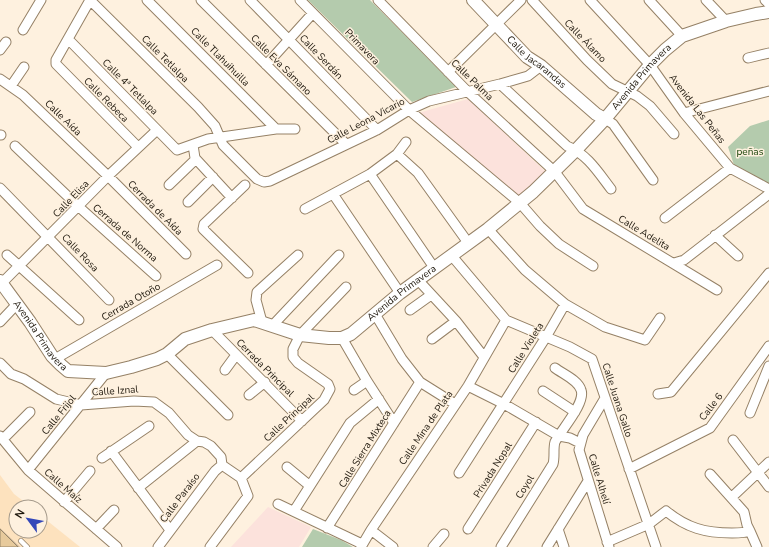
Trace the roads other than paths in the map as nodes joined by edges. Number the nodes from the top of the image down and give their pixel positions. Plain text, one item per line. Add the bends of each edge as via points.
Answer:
1 (41, 0) edge
2 (90, 0) edge
3 (148, 0) edge
4 (201, 0) edge
5 (250, 0) edge
6 (300, 0) edge
7 (378, 0) edge
8 (473, 0) edge
9 (521, 0) edge
10 (532, 0) edge
11 (590, 0) edge
12 (649, 0) edge
13 (706, 0) edge
14 (765, 0) edge
15 (769, 4) edge
16 (769, 12) edge
17 (314, 13) junction
18 (726, 21) junction
19 (496, 24) junction
20 (23, 30) dead end
21 (682, 36) junction
22 (68, 40) junction
23 (290, 40) junction
24 (6, 42) dead end
25 (0, 50) edge
26 (769, 53) edge
27 (748, 58) dead end
28 (266, 65) junction
29 (541, 66) junction
30 (650, 66) junction
31 (24, 67) dead end
32 (448, 72) junction
33 (0, 79) edge
34 (500, 84) junction
35 (11, 86) junction
36 (769, 91) edge
37 (468, 92) junction
38 (627, 92) junction
39 (409, 110) junction
40 (684, 113) junction
41 (605, 119) junction
42 (295, 129) dead end
43 (157, 130) junction
44 (276, 130) junction
45 (377, 130) junction
46 (674, 134) dead end
47 (219, 137) junction
48 (406, 142) dead end
49 (193, 144) junction
50 (346, 144) junction
51 (15, 146) dead end
52 (138, 147) junction
53 (576, 150) junction
54 (397, 154) junction
55 (196, 159) junction
56 (730, 168) junction
57 (555, 172) junction
58 (370, 174) junction
59 (108, 176) junction
60 (213, 177) junction
61 (653, 180) dead end
62 (169, 185) dead end
63 (245, 185) dead end
64 (0, 188) edge
65 (611, 189) dead end
66 (769, 189) edge
67 (333, 194) junction
68 (769, 194) edge
69 (232, 198) junction
70 (188, 202) dead end
71 (520, 203) junction
72 (79, 207) junction
73 (305, 209) dead end
74 (665, 218) dead end
75 (488, 229) junction
76 (715, 235) junction
77 (49, 237) junction
78 (469, 244) junction
79 (186, 254) dead end
80 (298, 254) dead end
81 (7, 255) dead end
82 (339, 256) dead end
83 (452, 256) junction
84 (738, 256) dead end
85 (674, 263) junction
86 (217, 265) dead end
87 (593, 266) dead end
88 (19, 267) junction
89 (435, 269) junction
90 (248, 273) dead end
91 (769, 273) edge
92 (156, 276) dead end
93 (418, 280) junction
94 (1, 283) edge
95 (346, 287) dead end
96 (717, 290) dead end
97 (400, 293) junction
98 (431, 295) junction
99 (109, 300) dead end
100 (17, 304) junction
101 (565, 304) junction
102 (410, 310) dead end
103 (375, 314) junction
104 (660, 318) dead end
105 (79, 320) dead end
106 (506, 320) junction
107 (456, 321) junction
108 (0, 322) edge
109 (267, 324) junction
110 (212, 330) junction
111 (300, 335) junction
112 (546, 337) junction
113 (342, 338) junction
114 (432, 339) dead end
115 (769, 346) edge
116 (167, 354) junction
117 (236, 355) junction
118 (484, 357) junction
119 (55, 359) junction
120 (0, 363) edge
121 (769, 366) edge
122 (555, 368) dead end
123 (225, 370) dead end
124 (106, 373) junction
125 (367, 381) junction
126 (265, 382) junction
127 (420, 382) junction
128 (468, 386) junction
129 (354, 390) dead end
130 (543, 391) dead end
131 (658, 394) dead end
132 (249, 395) dead end
133 (605, 398) junction
134 (379, 399) junction
135 (455, 404) junction
136 (504, 404) junction
137 (82, 405) junction
138 (30, 412) dead end
139 (575, 412) junction
140 (750, 413) dead end
141 (228, 415) dead end
142 (302, 421) junction
143 (536, 422) junction
144 (394, 423) junction
145 (149, 426) dead end
146 (559, 436) junction
147 (1, 438) edge
148 (732, 440) dead end
149 (198, 441) junction
150 (580, 443) junction
151 (111, 451) junction
152 (102, 458) dead end
153 (769, 462) edge
154 (222, 465) junction
155 (287, 467) dead end
156 (629, 469) junction
157 (28, 470) junction
158 (90, 471) dead end
159 (459, 473) dead end
160 (759, 473) junction
161 (710, 474) dead end
162 (242, 478) junction
163 (588, 480) junction
164 (310, 486) junction
165 (769, 487) edge
166 (138, 488) junction
167 (732, 497) junction
168 (64, 502) junction
169 (278, 504) dead end
170 (114, 510) dead end
171 (294, 511) junction
172 (649, 524) junction
173 (328, 528) junction
174 (96, 529) junction
175 (468, 529) dead end
176 (558, 529) junction
177 (170, 530) junction
178 (371, 530) junction
179 (750, 531) junction
180 (444, 534) dead end
181 (21, 541) dead end
182 (608, 544) edge
183 (362, 546) edge
184 (27, 547) edge
185 (116, 547) edge
186 (158, 547) edge
187 (210, 547) edge
188 (393, 547) edge
189 (433, 547) edge
190 (501, 547) edge
191 (546, 547) edge
192 (564, 547) edge
193 (656, 547) edge
194 (757, 547) edge

1 - 20 street
2 - 22 street
2 - 47 street, Calle Tetlalpa via 198,107 215,126
3 - 44 street, Calle Tlahuihuilla
4 - 28 street, Calle Eva Sámano
5 - 23 street, Calle Serdán
6 - 17 street, Primavera
7 - 32 street, Calle Palma
8 - 19 street, Calle Jacarandas
9 - 19 street
10 - 38 street, Calle Álamo via 587,60 612,84
11 - 30 street, Avenida Las Peñas
12 - 21 street
13 - 18 street
14 - 15 street
16 - 18 street, Avenida Primavera
17 - 23 street
17 - 39 street, Primavera
18 - 21 street, Avenida Primavera
19 - 29 street, Calle Jacarandas via 527,57
19 - 32 street
21 - 30 street, Avenida Primavera
22 - 43 street, Calle 4ª Tetlalpa
22 - 52 street, Calle Rebeca via 56,64
23 - 28 street
23 - 45 street, Calle Serdán
24 - 25 street
26 - 27 street
28 - 50 street, Calle Eva Sámano
29 - 34 street, Calle Leona Vicario via 528,76
29 - 41 street, Calle Jacarandas
30 - 38 street, Avenida Primavera
30 - 40 street, Avenida Las Peñas
31 - 35 street
32 - 37 street, Calle Palma
33 - 35 street, Calle Aída
34 - 37 street, Calle Leona Vicario
34 - 53 street via 567,146
35 - 59 street, Calle Aída
36 - 40 street
37 - 39 street, Calle Leona Vicario via 429,101
37 - 57 street, Calle Palma
38 - 41 street, Avenida Primavera
38 - 46 street, Calle Álamo via 650,106
39 - 45 street, Calle Leona Vicario
39 - 71 street, Primavera
40 - 56 street, Avenida Las Peñas
41 - 53 street, Avenida Primavera
41 - 61 street via 613,124
42 - 44 street
43 - 49 street, Calle 4ª Tetlalpa via 177,150
43 - 52 street, Calle Elisa
44 - 47 street
45 - 50 street, Calle Leona Vicario
47 - 49 street
47 - 50 street, Calle Leona Vicario via 223,145 257,179 264,182
48 - 54 street
49 - 55 street
51 - 72 street, Cerrada de Norma
52 - 59 street, Calle Elisa
53 - 57 street, Avenida Primavera
53 - 65 street via 587,159
54 - 58 street
54 - 78 street via 418,173
55 - 60 street
55 - 62 street
56 - 66 street, Avenida Las Peñas
56 - 74 street
57 - 71 street, Avenida Primavera
57 - 85 street, Calle Adelita via 583,209
58 - 67 street
58 - 89 street
59 - 72 street, Calle Elisa
59 - 79 street, Cerrada de Aída
60 - 69 street
60 - 70 street
63 - 69 street
64 - 77 street, Calle Rosa
67 - 73 street
67 - 97 street
68 - 76 street, Calle Adelita
69 - 90 street via 204,224 203,229
71 - 75 street, Avenida Primavera
71 - 87 street, Primavera via 559,244
72 - 77 street, Calle Elisa
72 - 92 street, Cerrada de Norma
75 - 78 street, Avenida Primavera
75 - 101 street via 525,270
76 - 84 street
76 - 85 street, Calle Adelita via 684,260
77 - 88 street, Calle Elisa
77 - 99 street, Calle Rosa
78 - 83 street, Avenida Primavera
80 - 109 street via 257,292 256,300
81 - 88 street
82 - 109 street
83 - 89 street, Avenida Primavera
83 - 106 street, Calle Juana Gallo
85 - 96 street
86 - 119 street, Cerrada Otoño
88 - 94 street, Calle Elisa
88 - 105 street
89 - 93 street, Avenida Primavera
91 - 131 street via 671,392
93 - 97 street, Avenida Primavera
93 - 98 street
94 - 100 street, Avenida Primavera
95 - 111 street
97 - 103 street, Avenida Primavera
98 - 102 street
98 - 107 street
100 - 108 street
100 - 119 street, Avenida Primavera
101 - 104 street via 605,327 645,340
101 - 112 street, Calle Violeta
103 - 113 street, Avenida Primavera via 351,334
103 - 127 street via 402,360
106 - 112 street, Calle Juana Gallo
106 - 118 street, Calle Mina de Plata
107 - 114 street
107 - 118 street
109 - 110 street, Avenida Primavera via 254,320
109 - 111 street, Avenida Primavera
110 - 116 street, Avenida Primavera via 185,339
110 - 117 street, Cerrada Principal
111 - 113 street, Avenida Primavera
111 - 142 street, Calle Principal via 293,349 293,357 328,384 330,389 324,400
112 - 133 street, Calle Juana Gallo via 592,359
112 - 136 street, Calle Violeta
113 - 125 street
115 - 156 street, Calle 6 via 710,428
116 - 124 street, Avenida Primavera via 132,367
116 - 141 street
117 - 123 street
117 - 126 street, Cerrada Principal
118 - 128 street, Calle Mina de Plata
119 - 124 street, Avenida Primavera via 68,370
120 - 137 street, Calle Iznal via 11,374 56,399
121 - 140 street
122 - 139 street via 577,383 581,390 582,398
124 - 137 street, Calle Frijol
125 - 129 street
125 - 134 street
126 - 132 street
126 - 142 street, Cerrada Principal
127 - 135 street
127 - 144 street, Calle Sierra Mixteca
128 - 135 street, Calle Mina de Plata
128 - 136 street
130 - 139 street
133 - 150 street, Calle Alhelí via 582,435
133 - 156 street, Calle Juana Gallo
134 - 144 street
134 - 164 street via 350,423
135 - 178 street, Calle Mina de Plata
136 - 143 street
136 - 159 street, Calle Violeta
137 - 149 street, Calle Iznal via 146,400 154,402 169,413 188,435
137 - 157 street, Calle Frijol
138 - 147 street
139 - 146 street
142 - 162 street, Calle Principal
143 - 146 street
143 - 175 street, Privada Nopal
144 - 173 street, Calle Sierra Mixteca
145 - 151 street
146 - 150 street
146 - 190 street, Coyol via 554,444 553,464
147 - 157 street, Calle Maíz
148 - 160 street
149 - 154 street, Calle Iznal via 211,446 221,457
149 - 166 street
150 - 163 street, Calle Alhelí via 579,450
151 - 152 street
151 - 166 street
153 - 160 street
154 - 162 street, Calle Iznal
154 - 177 street, Calle Paraíso
155 - 164 street
156 - 172 street, Calle Juana Gallo
157 - 168 street, Calle Maíz
158 - 168 street
160 - 165 street
160 - 167 street
161 - 167 street
162 - 187 street via 248,496
163 - 176 street
163 - 182 street, Calle Alhelí
164 - 171 street
166 - 177 street
167 - 179 street via 744,512
168 - 174 street, Calle Maíz
169 - 171 street
170 - 174 street
171 - 173 street
172 - 179 street via 666,511 679,521 699,530 720,533
172 - 182 street
172 - 193 street, Calle Juana Gallo
173 - 183 street
174 - 185 street, Calle Maíz
176 - 191 street
176 - 192 street
177 - 186 street, Calle Paraíso
178 - 183 street, Calle Mina de Plata
178 - 188 street
179 - 194 street
180 - 189 street
181 - 184 lane

